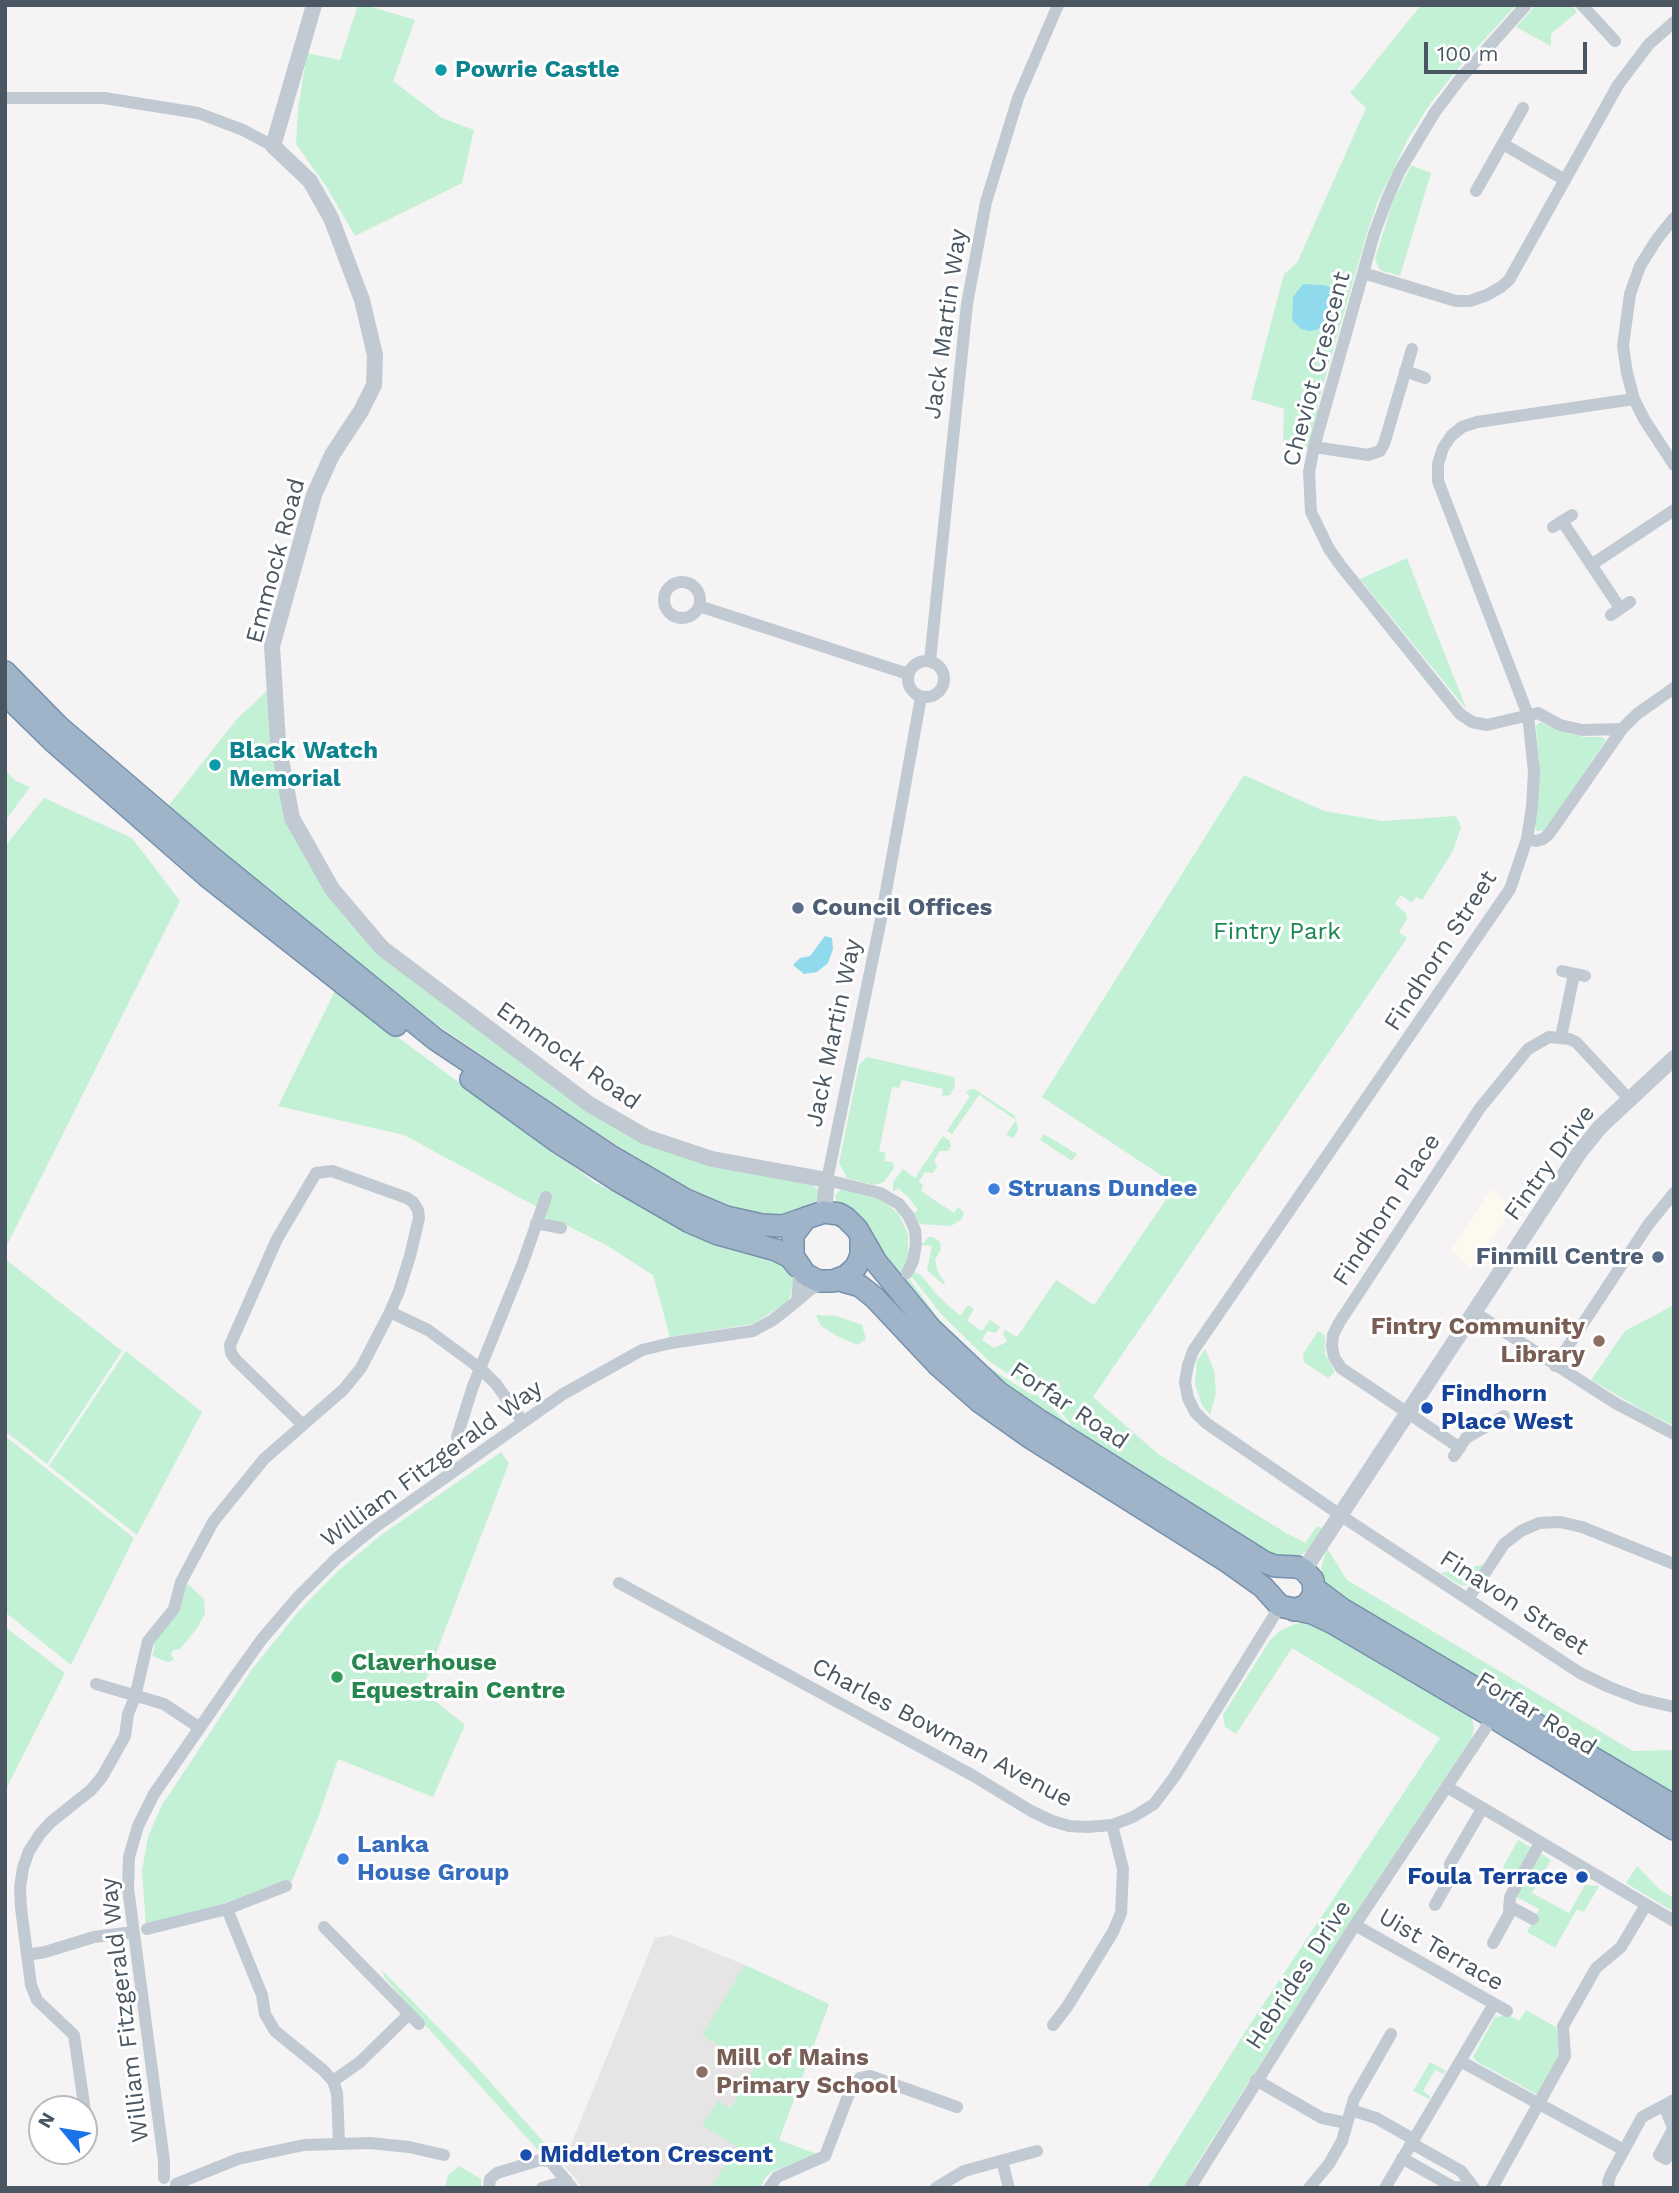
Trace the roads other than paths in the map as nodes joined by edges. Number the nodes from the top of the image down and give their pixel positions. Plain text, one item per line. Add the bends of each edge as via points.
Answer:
1 (314, 5) edge
2 (1058, 5) edge
3 (1526, 5) edge
4 (1582, 5) edge
5 (1674, 22) edge
6 (1615, 41) dead end
7 (5, 97) edge
8 (1524, 108) dead end
9 (1503, 144) junction
10 (274, 146) junction
11 (1566, 180) junction
12 (1476, 191) dead end
13 (1674, 218) edge
14 (1363, 273) junction
15 (1412, 349) dead end
16 (1405, 371) junction
17 (1425, 378) dead end
18 (1634, 399) junction
19 (1314, 447) junction
20 (1674, 465) edge
21 (1674, 510) edge
22 (1562, 521) dead end
23 (1591, 565) junction
24 (699, 606) dead end
25 (1620, 608) dead end
26 (930, 661) junction
27 (5, 672) edge
28 (908, 674) junction
29 (1674, 688) edge
30 (5, 694) edge
31 (921, 697) junction
32 (1528, 715) junction
33 (1622, 729) junction
34 (1527, 839) junction
35 (1573, 974) dead end
36 (1561, 1037) junction
37 (1674, 1058) edge
38 (1629, 1099) junction
39 (827, 1180) junction
40 (1674, 1193) edge
41 (546, 1197) dead end
42 (815, 1215) junction
43 (536, 1223) junction
44 (561, 1228) dead end
45 (861, 1236) junction
46 (798, 1268) junction
47 (907, 1273) dead end
48 (833, 1281) junction
49 (797, 1301) junction
50 (390, 1312) junction
51 (1474, 1312) junction
52 (1555, 1366) junction
53 (481, 1369) junction
54 (1407, 1413) junction
55 (1504, 1416) dead end
56 (523, 1422) junction
57 (303, 1425) junction
58 (1674, 1434) edge
59 (457, 1437) dead end
60 (1340, 1515) junction
61 (1674, 1564) edge
62 (1303, 1575) junction
63 (619, 1583) dead end
64 (1468, 1599) junction
65 (1283, 1605) junction
66 (96, 1684) dead end
67 (135, 1697) junction
68 (1674, 1707) edge
69 (1493, 1717) junction
70 (200, 1728) junction
71 (1447, 1787) junction
72 (1674, 1806) edge
73 (1482, 1809) junction
74 (1112, 1825) junction
75 (1674, 1829) edge
76 (1540, 1843) junction
77 (286, 1886) dead end
78 (1435, 1905) dead end
79 (1646, 1905) junction
80 (1509, 1906) junction
81 (227, 1909) junction
82 (1532, 1919) dead end
83 (1674, 1921) edge
84 (1355, 1925) junction
85 (324, 1927) dead end
86 (147, 1929) dead end
87 (134, 1932) junction
88 (1493, 1943) dead end
89 (27, 1955) junction
90 (1494, 2004) junction
91 (1507, 2011) dead end
92 (409, 2014) junction
93 (419, 2024) dead end
94 (1054, 2025) dead end
95 (1391, 2034) dead end
96 (1460, 2061) junction
97 (1256, 2080) junction
98 (333, 2081) junction
99 (82, 2095) edge
100 (1539, 2103) junction
101 (1669, 2103) edge
102 (957, 2107) dead end
103 (1350, 2110) junction
104 (1347, 2123) junction
105 (1673, 2130) edge
106 (1412, 2141) junction
107 (339, 2142) junction
108 (1674, 2145) edge
109 (1624, 2150) junction
110 (1037, 2151) dead end
111 (444, 2155) dead end
112 (1402, 2158) junction
113 (1002, 2161) junction
114 (160, 2183) edge
115 (570, 2184) edge
116 (177, 2186) edge
117 (489, 2188) edge
118 (542, 2188) edge
119 (769, 2188) edge
120 (936, 2188) edge
121 (1009, 2188) edge
122 (1190, 2188) edge
123 (1309, 2188) edge
124 (1385, 2188) edge
125 (1472, 2188) edge
126 (1492, 2188) edge
127 (1609, 2188) edge

1 - 10 street
2 - 26 street, Jack Martin Way via 1018,98 986,202 967,304
3 - 14 street, Cheviot Crescent via 1460,79 1416,142 1386,202
4 - 6 street
5 - 11 street via 1633,62
7 - 10 street, Emmock Road via 104,98 198,113
8 - 9 street
9 - 11 street
9 - 12 street
10 - 39 street, Emmock Road via 310,181 331,218 362,300 375,355 374,385 314,495 272,646 278,743 292,818 332,890 382,948 589,1104 646,1137 712,1159
11 - 14 street via 1509,280 1487,295 1456,301
13 - 18 street via 1640,266 1630,294 1623,346
14 - 19 street, Cheviot Crescent
15 - 16 street
16 - 17 street
16 - 19 street via 1380,451 1368,455
18 - 20 street
18 - 32 street, Findhorn Street via 1477,422 1451,436 1437,464 1438,481
19 - 32 street, Cheviot Crescent via 1309,472 1311,512 1341,566 1472,722 1487,725
21 - 23 street
22 - 23 street
23 - 25 street
24 - 28 street
26 - 28 street via 914,664
26 - 31 street, Jack Martin Way via 941,669 944,684 932,697
27 - 42 highway via 68,735 435,1039 609,1155 686,1200 726,1217 762,1225 783,1226
28 - 31 street via 910,690
29 - 33 street
30 - 46 highway via 206,876 342,985 558,1142 690,1222 776,1250
31 - 39 street, Jack Martin Way
32 - 33 street via 1538,713 1582,730
32 - 34 street, Findhorn Street via 1534,772
33 - 34 street via 1549,834 1536,841
34 - 60 street, Findhorn Street via 1510,889 1188,1364 1188,1398 1206,1423
35 - 36 street
36 - 38 street via 1576,1042
36 - 54 street, Findhorn Place via 1549,1037 1528,1049 1480,1108 1334,1335 1332,1346 1341,1368
37 - 38 street, Fintry Drive
38 - 51 street, Fintry Drive via 1579,1153
39 - 42 street, Jack Martin Way
39 - 47 street, Emmock Road via 880,1193 899,1204 915,1230 914,1261
40 - 52 street
41 - 43 street
42 - 45 highway via 839,1214
42 - 46 highway via 793,1235
43 - 44 street
43 - 53 street
45 - 48 highway via 859,1261 851,1272
45 - 62 highway, Forfar Road via 876,1262 931,1329 998,1392 1264,1562
46 - 48 highway via 812,1279
46 - 49 street
48 - 49 street, William Fitzgerald Way via 811,1289
48 - 65 highway, Forfar Road via 860,1286 979,1402 1225,1560
49 - 56 street, William Fitzgerald Way via 752,1331 642,1350
50 - 53 street via 428,1330
50 - 57 street via 361,1368
50 - 57 street via 410,1256 418,1210 407,1198 332,1171 316,1173 277,1239 230,1345 236,1360
51 - 52 street
51 - 54 street, Fintry Drive
52 - 58 street
53 - 56 street
53 - 59 street
54 - 55 street via 1457,1452 1466,1438
54 - 60 street, Fintry Drive
56 - 70 street, William Fitzgerald Way via 337,1558 262,1639
57 - 67 street via 264,1459 213,1522 181,1582 174,1609 148,1641
60 - 62 street, Fintry Drive
60 - 64 street, Finavon Street
61 - 64 street via 1582,1527 1539,1523 1504,1544
62 - 65 highway via 1314,1594 1307,1605
62 - 65 highway via 1279,1571 1272,1581 1271,1593
62 - 72 highway, Forfar Road via 1342,1609
63 - 74 street, Charles Bowman Avenue via 1041,1816 1069,1826
64 - 68 street, Finavon Street via 1580,1673 1640,1699
65 - 69 highway, Forfar Road via 1334,1623
65 - 74 street, Charles Bowman Avenue via 1154,1804
66 - 67 street
67 - 70 street via 164,1704
67 - 89 street via 125,1736 102,1777 51,1822 29,1851 20,1887
69 - 71 street, Hebrides Drive
69 - 75 highway, Forfar Road
70 - 87 street, William Fitzgerald Way via 154,1794 138,1826 129,1857
71 - 73 street
71 - 84 street, Hebrides Drive
73 - 76 street
73 - 78 street via 1450,1864 1452,1875
74 - 94 street via 1122,1869 1121,1913
76 - 79 street
76 - 80 street
77 - 81 street
79 - 83 street
79 - 100 street via 1621,1948 1596,1968 1563,2026 1565,2056
80 - 82 street
80 - 88 street
81 - 86 street
81 - 98 street via 275,2031
84 - 90 street, Uist Terrace
84 - 97 street, Hebrides Drive
85 - 92 street
87 - 89 street via 94,1937
87 - 114 street, William Fitzgerald Way via 164,2161
89 - 99 street via 37,2000 75,2035
90 - 91 street, Uist Terrace
90 - 96 street
92 - 93 street
92 - 98 street via 360,2062
95 - 103 street
96 - 100 street
96 - 106 street
97 - 104 street via 1322,2118
97 - 122 street, Hebrides Drive
98 - 107 street
100 - 109 street
100 - 126 street
101 - 105 street
101 - 109 street via 1642,2117
102 - 119 street via 870,2076 860,2078 852,2086 825,2156 777,2177
103 - 104 street
103 - 106 street via 1376,2118
104 - 123 street via 1329,2164
105 - 108 street via 1659,2155 1666,2159
106 - 112 street
106 - 125 street via 1461,2171
107 - 111 street
107 - 116 street via 260,2153
109 - 127 street
110 - 113 street
112 - 124 street
112 - 125 street via 1453,2187
113 - 120 street via 964,2171
113 - 121 street
114 - 116 street, William Fitzgerald Way via 171,2179
115 - 117 street via 550,2161 540,2160 496,2173
115 - 118 street

